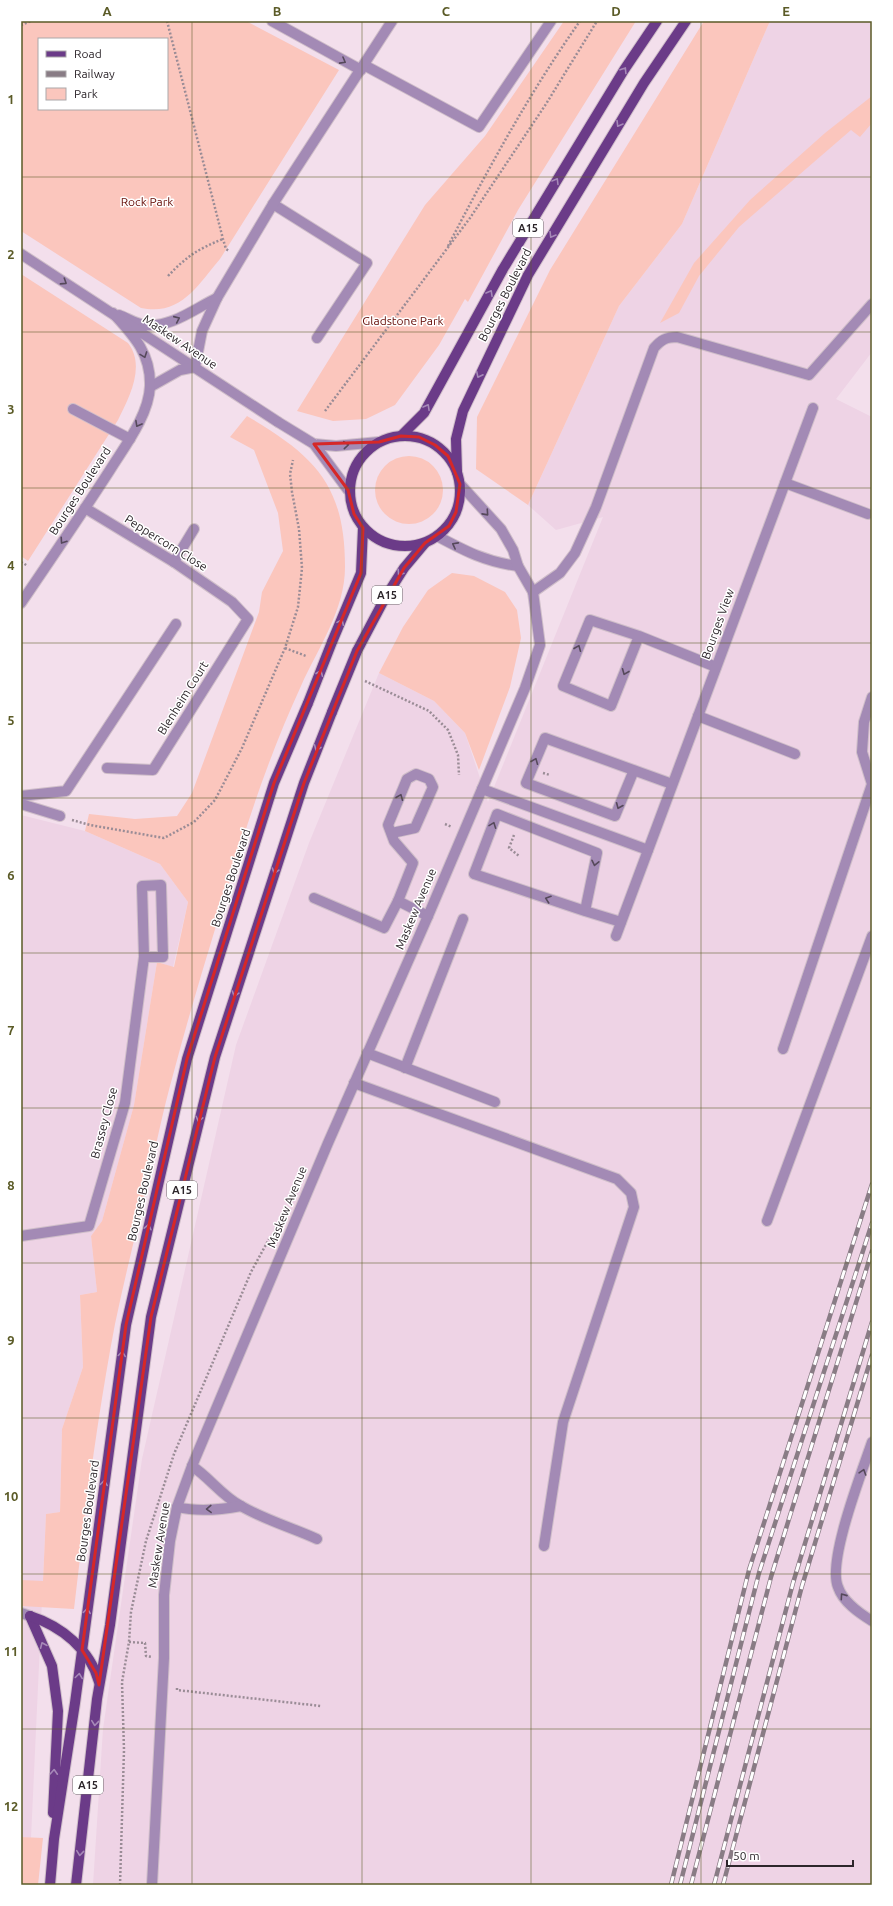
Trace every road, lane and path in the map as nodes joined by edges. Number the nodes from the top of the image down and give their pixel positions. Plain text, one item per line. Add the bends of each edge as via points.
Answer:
1 (31, 21) edge
2 (167, 21) edge
3 (272, 21) edge
4 (392, 21) edge
5 (552, 21) edge
6 (580, 21) edge
7 (598, 21) edge
8 (656, 21) edge
9 (686, 21) edge
10 (21, 25) edge
11 (362, 68) junction
12 (273, 204) junction
13 (224, 239) junction
14 (444, 253) junction
15 (21, 254) edge
16 (21, 259) edge
17 (240, 259) junction
18 (31, 261) junction
19 (168, 276) dead end
20 (217, 298) junction
21 (872, 304) edge
22 (113, 313) junction
23 (318, 338) dead end
24 (195, 367) junction
25 (150, 387) junction
26 (813, 408) dead end
27 (73, 409) dead end
28 (325, 411) dead end
29 (401, 436) junction
30 (130, 439) junction
31 (379, 442) junction
32 (314, 444) junction
33 (292, 460) dead end
34 (457, 472) junction
35 (785, 483) junction
36 (460, 484) junction
37 (348, 490) junction
38 (85, 508) junction
39 (868, 514) dead end
40 (363, 528) junction
41 (194, 529) dead end
42 (437, 536) junction
43 (425, 543) junction
44 (21, 562) edge
45 (174, 562) junction
46 (28, 566) dead end
47 (518, 566) junction
48 (533, 592) junction
49 (232, 602) joint
50 (21, 603) edge
51 (176, 624) dead end
52 (639, 636) junction
53 (285, 648) junction
54 (306, 656) dead end
55 (716, 668) junction
56 (365, 681) dead end
57 (872, 697) edge
58 (698, 716) junction
59 (796, 754) dead end
60 (107, 768) dead end
61 (634, 770) junction
62 (459, 775) dead end
63 (672, 784) junction
64 (482, 789) junction
65 (21, 796) edge
66 (21, 804) edge
67 (60, 816) joint
68 (392, 833) junction
69 (509, 848) dead end
70 (648, 850) junction
71 (519, 856) dead end
72 (314, 898) dead end
73 (398, 901) junction
74 (584, 911) junction
75 (428, 916) junction
76 (463, 919) dead end
77 (621, 922) junction
78 (616, 936) dead end
79 (872, 936) edge
80 (144, 957) junction
81 (783, 1049) dead end
82 (367, 1053) junction
83 (405, 1068) junction
84 (354, 1083) junction
85 (495, 1102) dead end
86 (767, 1221) dead end
87 (21, 1236) edge
88 (872, 1442) edge
89 (192, 1466) junction
90 (241, 1506) junction
91 (177, 1507) junction
92 (318, 1539) dead end
93 (544, 1546) dead end
94 (26, 1614) edge
95 (872, 1621) edge
96 (129, 1642) dead end
97 (82, 1650) junction
98 (164, 1658) junction
99 (177, 1684) dead end
100 (99, 1685) junction
101 (321, 1706) dead end
102 (54, 1839) junction
103 (50, 1885) edge
104 (76, 1885) edge
105 (152, 1885) edge

1 - 10 path
2 - 13 path
3 -> 11 street
4 - 11 street
5 - 11 street via 479,127
6 - 14 path via 556,56 494,161
7 - 14 path via 542,110
29 -> 8 main road, Bourges Boulevard / A15 via 424,413 503,269
9 -> 34 main road, Bourges Boulevard / A15 via 644,83 528,275 463,410 456,439
11 - 12 street
12 - 17 street
12 - 23 street via 367,263
13 - 17 path via 226,249
13 - 19 path via 204,246 185,258
14 - 28 path
15 - 18 street, Maskew Avenue
16 - 18 street, Maskew Avenue
17 - 20 street
18 -> 22 street, Maskew Avenue
22 -> 20 street via 144,325 160,325
20 - 24 street via 202,331
21 - 48 street via 809,375 677,337 668,337 660,341 654,348 596,507 575,553 560,573
22 - 24 street, Maskew Avenue
22 -> 25 street, Bourges Boulevard via 137,340 144,353
24 - 25 street via 180,370
24 - 32 street, Maskew Avenue, bridge
25 -> 30 street, Bourges Boulevard via 143,414
26 - 35 street, Bourges View
27 - 30 street
29 - 31 main road
29 - 34 main road via 419,438 435,445 448,456
30 - 38 street, Bourges Boulevard
32 -> 31 street, Maskew Avenue via 336,446
31 - 37 main road via 365,452 355,466
32 - 37 street, Maskew Avenue
33 - 53 path via 291,486 299,530 302,568 298,607
34 - 36 main road
35 - 39 street
35 - 55 street, Bourges View
36 - 42 main road via 456,512 449,526
36 -> 47 street, Maskew Avenue via 501,530 513,550
37 - 40 main road via 354,514
38 - 45 street, Peppercorn Close
38 -> 50 street, Bourges Boulevard
40 - 43 main road via 374,538 387,544 401,547
97 -> 40 main road, Bourges Boulevard / A15, bridge via 126,1325 187,1059 274,783 361,573
41 - 45 street
42 - 43 main road
47 -> 42 street via 474,556
43 -> 100 main road, A15, bridge via 404,568 385,598 357,651 332,712 304,783 215,1057 151,1317 110,1624
44 - 46 path
45 - 49 street, Peppercorn Close
47 - 48 street, Maskew Avenue
48 - 64 street, Maskew Avenue via 540,645 525,688
49 - 60 street, Blenheim Court via 248,619 153,770
51 - 65 street via 66,791
52 -> 52 street via 611,706 563,686 590,620
52 - 55 street
53 - 54 path
53 - 67 path via 242,748 215,800 194,822 164,838 90,826
55 - 58 street, Bourges View
56 - 62 path via 429,711 448,730 458,754
57 - 81 street via 864,722 862,752 872,784
58 - 59 street
58 - 63 street, Bourges View
61 -> 61 street via 614,816 526,783 545,738
61 - 63 street
63 - 70 street, Bourges View
64 - 70 street
64 - 75 street, Maskew Avenue
66 - 67 street
68 -> 68 street via 388,825 407,779 416,774 428,779 433,787 415,828
68 - 73 street via 394,841 413,863
69 - 71 path
70 - 77 street, Bourges View
72 - 73 street via 384,928
73 - 75 street
74 -> 74 street via 474,874 497,814 597,853
74 - 77 street
75 - 82 street, Maskew Avenue
76 - 83 street
77 - 78 street, Bourges View
79 - 86 street
80 - 80 street, Brassey Close via 142,886 161,885 163,957
80 - 87 street, Brassey Close via 125,1103 88,1226
82 - 83 street
82 - 84 street, Maskew Avenue
83 - 85 street
84 - 89 street, Maskew Avenue
84 - 93 street via 617,1179 630,1193 634,1207 563,1422
95 -> 88 street via 861,1615 846,1600 838,1588 834,1573 841,1539
89 - 90 street
89 - 91 street, Maskew Avenue
90 -> 91 street via 189,1510
90 - 92 street
91 - 98 street, Maskew Avenue via 164,1595
94 - 97 main road via 45,1621 77,1642
102 -> 94 main road via 58,1711 52,1666
96 - 98 path via 145,1643 146,1656
97 - 100 main road via 96,1673
102 -> 97 main road, Bourges Boulevard / A15
98 - 105 street, Maskew Avenue
99 - 101 path via 177,1690
100 -> 104 main road, A15
102 - 103 main road, Bourges Boulevard / A15

